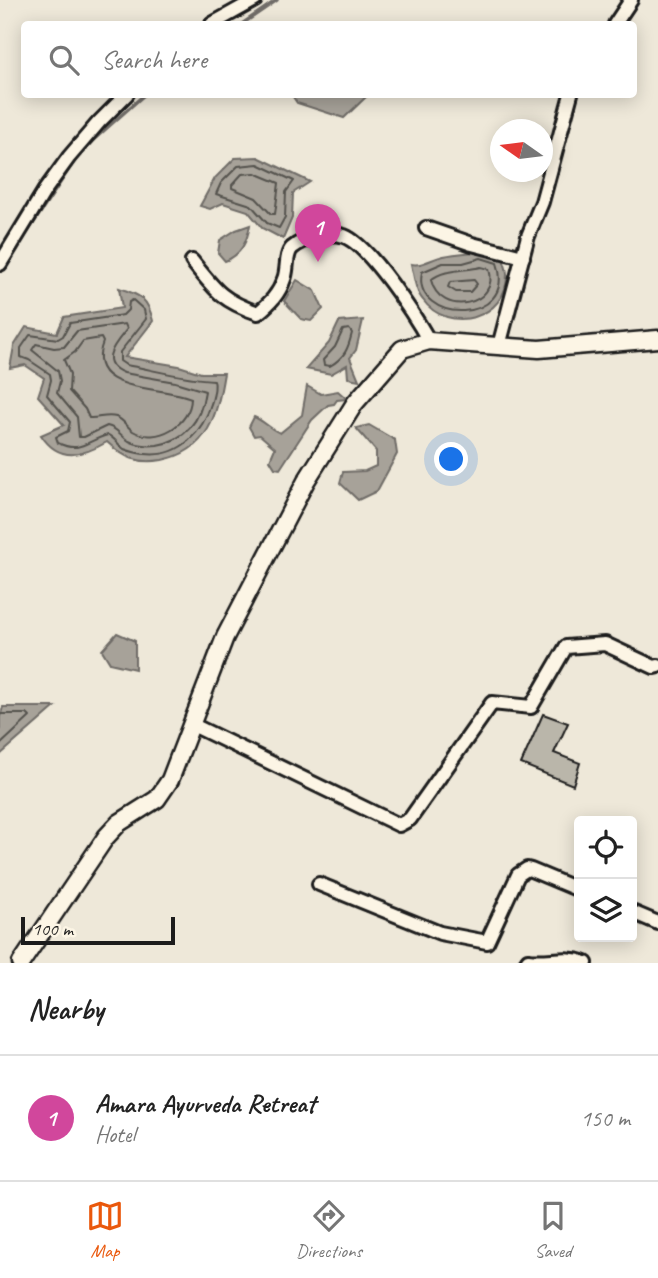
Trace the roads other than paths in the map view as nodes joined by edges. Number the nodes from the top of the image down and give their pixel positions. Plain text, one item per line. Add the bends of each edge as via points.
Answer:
1 (255, 0) edge
2 (631, 0) edge
3 (217, 21) edge
4 (617, 21) edge
5 (123, 98) edge
6 (570, 98) edge
7 (426, 228) dead end
8 (523, 257) junction
9 (192, 261) dead end
10 (0, 262) edge
11 (658, 339) edge
12 (429, 341) junction
13 (499, 346) junction
14 (658, 666) edge
15 (193, 725) junction
16 (319, 884) dead end
17 (574, 888) edge
18 (637, 914) edge
19 (658, 923) edge
20 (21, 963) edge
21 (526, 963) edge
22 (586, 963) edge

1 - 3 street
2 - 4 street
5 - 10 street via 69,157
6 - 8 street
7 - 8 street
8 - 13 street
9 - 12 street via 222,297 258,313 275,298 293,248 325,234 341,235 371,259
11 - 13 street via 539,349
12 - 13 street
12 - 15 street via 402,349 355,403 306,481 225,638
14 - 15 street via 605,644 566,648 531,707 492,703 410,819 400,825
15 - 20 street via 157,799 106,837
16 - 17 street via 440,933 487,942 523,871
18 - 19 street
21 - 22 street via 565,958

